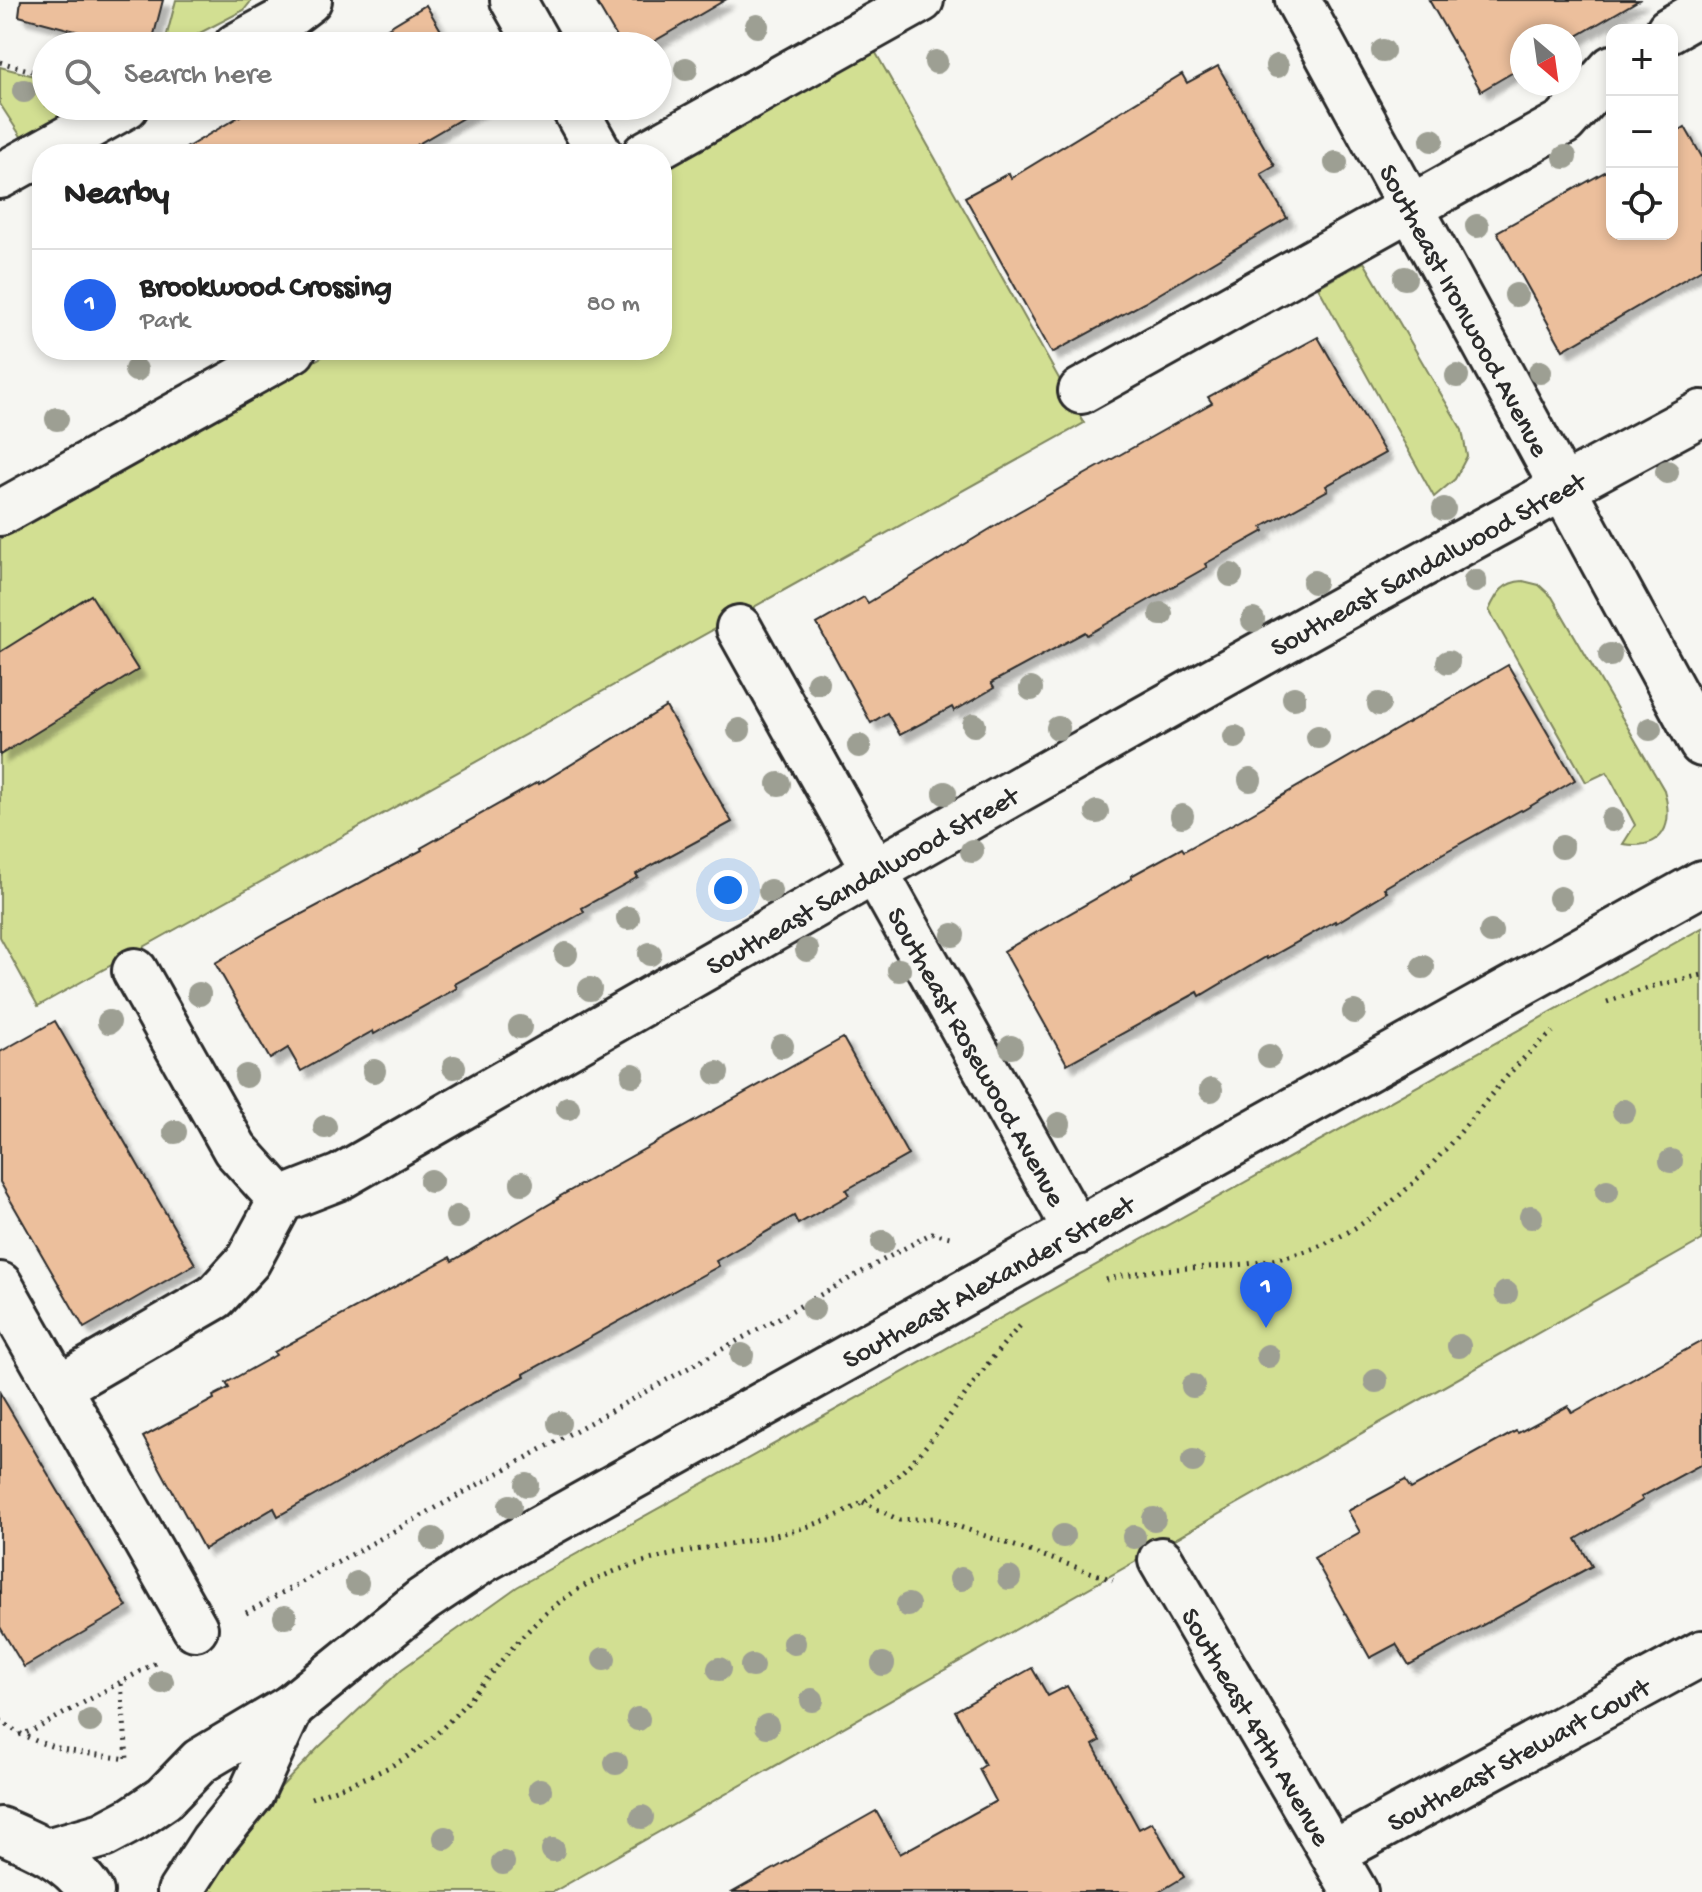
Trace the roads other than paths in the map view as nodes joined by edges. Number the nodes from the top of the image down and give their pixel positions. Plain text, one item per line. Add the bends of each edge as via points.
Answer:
1 (309, 0) edge
2 (513, 0) edge
3 (921, 0) edge
4 (1298, 0) edge
5 (1702, 11) edge
6 (1678, 25) edge
7 (262, 32) edge
8 (531, 32) edge
9 (1606, 75) edge
10 (101, 120) edge
11 (581, 120) edge
12 (58, 144) edge
13 (594, 144) edge
14 (663, 144) edge
15 (32, 158) edge
16 (0, 176) edge
17 (1409, 207) junction
18 (275, 360) edge
19 (1081, 391) dead end
20 (1702, 413) edge
21 (1561, 488) junction
22 (0, 513) edge
23 (739, 628) dead end
24 (1702, 744) edge
25 (875, 871) junction
26 (1702, 883) edge
27 (135, 971) dead end
28 (281, 1200) junction
29 (1077, 1232) junction
30 (0, 1285) edge
31 (59, 1387) junction
32 (1164, 1565) road end
33 (195, 1628) dead end
34 (1702, 1653) edge
35 (291, 1707) junction
36 (0, 1830) edge
37 (47, 1851) junction
38 (1333, 1853) junction
39 (91, 1892) edge
40 (180, 1892) edge
41 (1355, 1892) edge

1 - 7 street
2 - 8 street
3 - 14 street
4 - 17 street, Southeast Ironwood Avenue
5 - 6 street
9 - 17 street via 1564,122
10 - 12 street
11 - 13 street
15 - 16 street
17 - 19 street
17 - 21 street, Southeast Ironwood Avenue
18 - 22 street
20 - 21 street, Southeast Sandalwood Street
21 - 24 street, Southeast Ironwood Avenue
21 - 25 street, Southeast Sandalwood Street
23 - 25 street, Southeast Rosewood Avenue
25 - 28 street, Southeast Sandalwood Street via 340,1177
25 - 29 street, Southeast Rosewood Avenue
26 - 29 street, Southeast Alexander Street
27 - 28 street via 235,1149
28 - 31 street via 248,1261 215,1297
29 - 35 street, Southeast Alexander Street via 483,1560 423,1600
30 - 31 street
31 - 33 street
32 - 38 street, Southeast 49th Avenue
34 - 38 street, Southeast Stewart Court
35 - 37 street, Southeast Alexander Street via 200,1761 164,1798 133,1819 103,1835
35 - 40 street, Southeast Alexander Street via 251,1794
36 - 37 street
37 - 39 street via 81,1877
38 - 41 street, Southeast 49th Avenue

